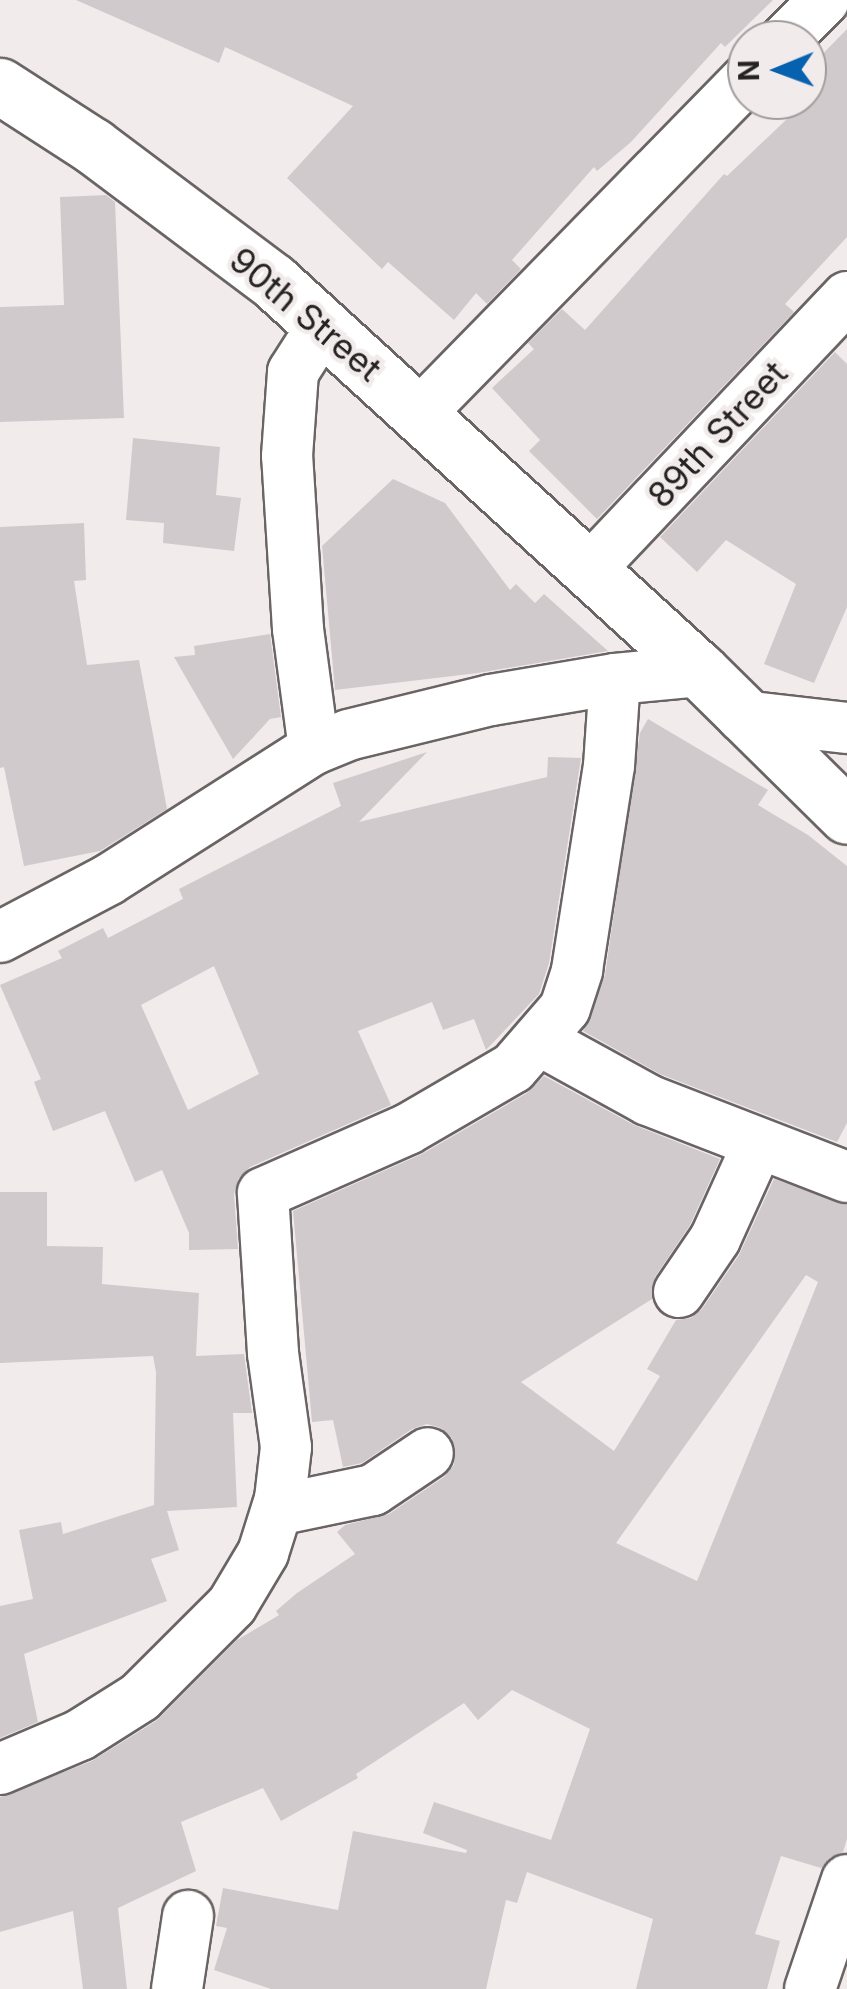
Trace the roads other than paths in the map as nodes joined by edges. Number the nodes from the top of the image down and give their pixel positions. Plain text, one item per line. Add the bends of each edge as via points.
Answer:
1 (824, 0) edge
2 (805, 20) edge
3 (0, 86) edge
4 (727, 100) edge
5 (847, 296) edge
6 (323, 325) junction
7 (420, 412) junction
8 (588, 571) junction
9 (700, 672) junction
10 (615, 679) junction
11 (742, 716) junction
12 (847, 728) edge
13 (314, 749) junction
14 (847, 816) edge
15 (0, 937) edge
16 (538, 1040) junction
17 (758, 1144) junction
18 (847, 1177) edge
19 (679, 1292) dead end
20 (428, 1452) dead end
21 (277, 1510) junction
22 (0, 1769) edge
23 (847, 1880) edge
24 (188, 1916) dead end
25 (177, 1989) edge
26 (810, 1989) edge

1 - 2 street
3 - 6 street, 90th Street via 93,146
4 - 7 street
5 - 8 street, 89th Street
6 - 7 street, 90th Street
6 - 13 street via 293,372 287,456
7 - 8 street, 90th Street
8 - 9 street, 90th Street
9 - 10 street
9 - 11 street, 90th Street
10 - 13 street via 406,720
10 - 16 street via 577,970 565,1008
11 - 12 street
11 - 14 street, 90th Street
13 - 15 street via 108,880
16 - 17 street via 648,1100
16 - 21 street via 513,1068 408,1129 263,1193 286,1448
17 - 18 street
17 - 19 street via 715,1239
20 - 21 street via 373,1490
21 - 22 street via 263,1553 232,1605 140,1697 80,1735
23 - 26 street
24 - 25 street

